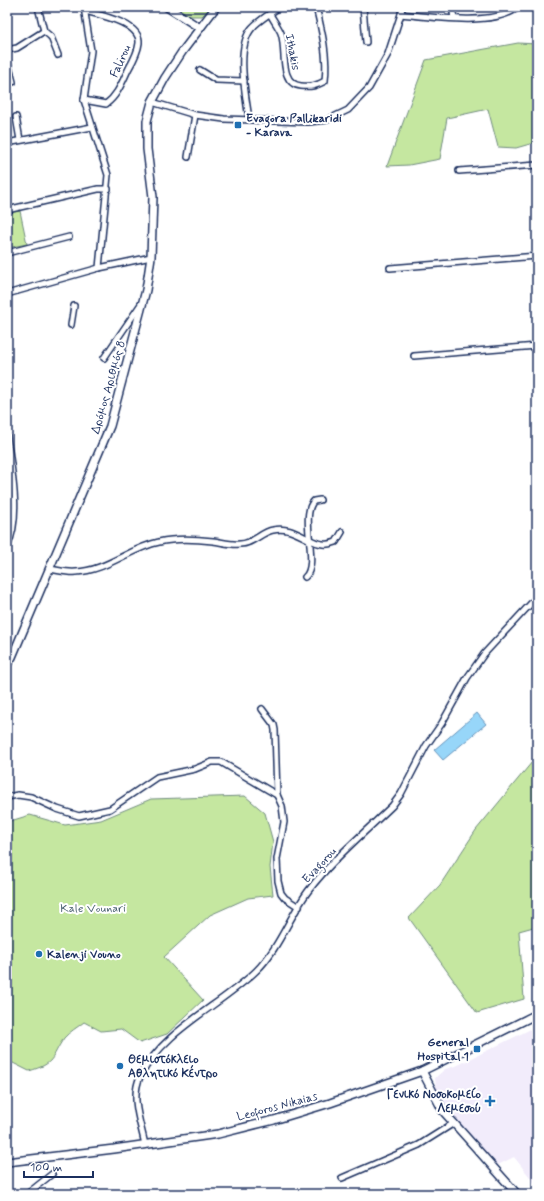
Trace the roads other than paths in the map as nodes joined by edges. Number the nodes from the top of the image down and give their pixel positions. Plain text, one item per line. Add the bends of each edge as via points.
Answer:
1 (38, 7) edge
2 (167, 7) edge
3 (216, 7) edge
4 (279, 7) edge
5 (316, 7) edge
6 (363, 7) edge
7 (402, 7) edge
8 (452, 7) edge
9 (518, 7) edge
10 (85, 9) edge
11 (270, 14) junction
12 (402, 14) junction
13 (454, 18) junction
14 (200, 28) junction
15 (44, 31) junction
16 (366, 42) dead end
17 (7, 50) edge
18 (58, 55) dead end
19 (7, 59) edge
20 (200, 70) dead end
21 (244, 81) junction
22 (13, 82) dead end
23 (84, 100) junction
24 (152, 102) junction
25 (195, 115) junction
26 (16, 117) dead end
27 (249, 119) junction
28 (92, 127) junction
29 (20, 140) junction
30 (7, 143) edge
31 (188, 157) dead end
32 (537, 165) edge
33 (459, 171) dead end
34 (108, 189) junction
35 (7, 210) edge
36 (69, 237) dead end
37 (7, 253) edge
38 (537, 256) edge
39 (151, 257) junction
40 (99, 268) junction
41 (390, 268) dead end
42 (7, 294) edge
43 (143, 302) junction
44 (74, 306) dead end
45 (71, 324) dead end
46 (537, 346) edge
47 (414, 356) dead end
48 (104, 358) dead end
49 (7, 436) edge
50 (10, 480) edge
51 (320, 500) dead end
52 (342, 532) dead end
53 (310, 541) junction
54 (7, 547) edge
55 (49, 569) junction
56 (305, 577) dead end
57 (537, 596) edge
58 (7, 664) edge
59 (262, 709) dead end
60 (277, 795) junction
61 (7, 796) edge
62 (299, 907) junction
63 (537, 1014) edge
64 (422, 1071) junction
65 (454, 1123) junction
66 (145, 1145) junction
67 (7, 1162) edge
68 (52, 1174) dead end
69 (342, 1178) dead end
70 (27, 1194) edge
71 (517, 1194) edge

1 - 15 street
2 - 14 street
3 - 14 street, Δρόμος Αριθμός 8
4 - 11 street
5 - 11 street, Ithakis via 326,62 325,81 314,87 295,86 290,81 286,73 281,33
6 - 16 street
7 - 12 street
8 - 13 street
9 - 13 street via 503,16 479,19
10 - 23 street via 91,51
10 - 23 street, Falirou via 130,25 138,34 140,42 115,97 106,104
11 - 21 street via 251,29 243,46
12 - 13 street
12 - 27 street via 388,54 369,88 348,110 327,120 308,122
14 - 24 street, Δρόμος Αριθμός 8 via 165,78
15 - 17 street via 17,48
15 - 18 street via 51,37
19 - 22 street
20 - 21 street via 216,80
21 - 27 street
23 - 28 street
24 - 25 street
24 - 39 street, Δρόμος Αριθμός 8 via 147,121 147,149 153,197
25 - 27 street
25 - 31 street
26 - 29 street
28 - 29 street
28 - 34 street via 108,175
29 - 30 street
32 - 33 street
34 - 35 street via 98,189
34 - 40 street
36 - 37 street
38 - 41 street
39 - 40 street
39 - 43 street, Δρόμος Αριθμός 8
40 - 42 street
43 - 48 street
43 - 55 street, Δρόμος Αριθμός 8 via 110,426
44 - 45 street
46 - 47 street
49 - 50 street
50 - 54 street via 15,516
51 - 53 street via 314,501 311,508 308,531
52 - 53 street via 333,544
53 - 55 street via 298,533 282,529 266,532 243,544 196,539 168,540 149,544 84,572
53 - 56 street via 309,571
55 - 58 street, Δρόμος Αριθμός 8
57 - 62 street, Evagorou via 484,654 466,678 392,806 325,872
59 - 60 street via 275,730
60 - 61 street via 216,761 195,769 156,777 110,809 79,816 31,797
60 - 62 street via 282,806 284,822 277,859 278,881 285,898
62 - 66 street, Evagorou via 268,957 256,971 187,1025 162,1048 140,1076 136,1098
63 - 64 street, Leoforos Nikaias
64 - 65 street via 443,1111
64 - 66 street, Leoforos Nikaias via 274,1120 218,1134
65 - 69 street via 419,1145
65 - 71 street
66 - 67 street, Leoforos Nikaias
68 - 70 street

